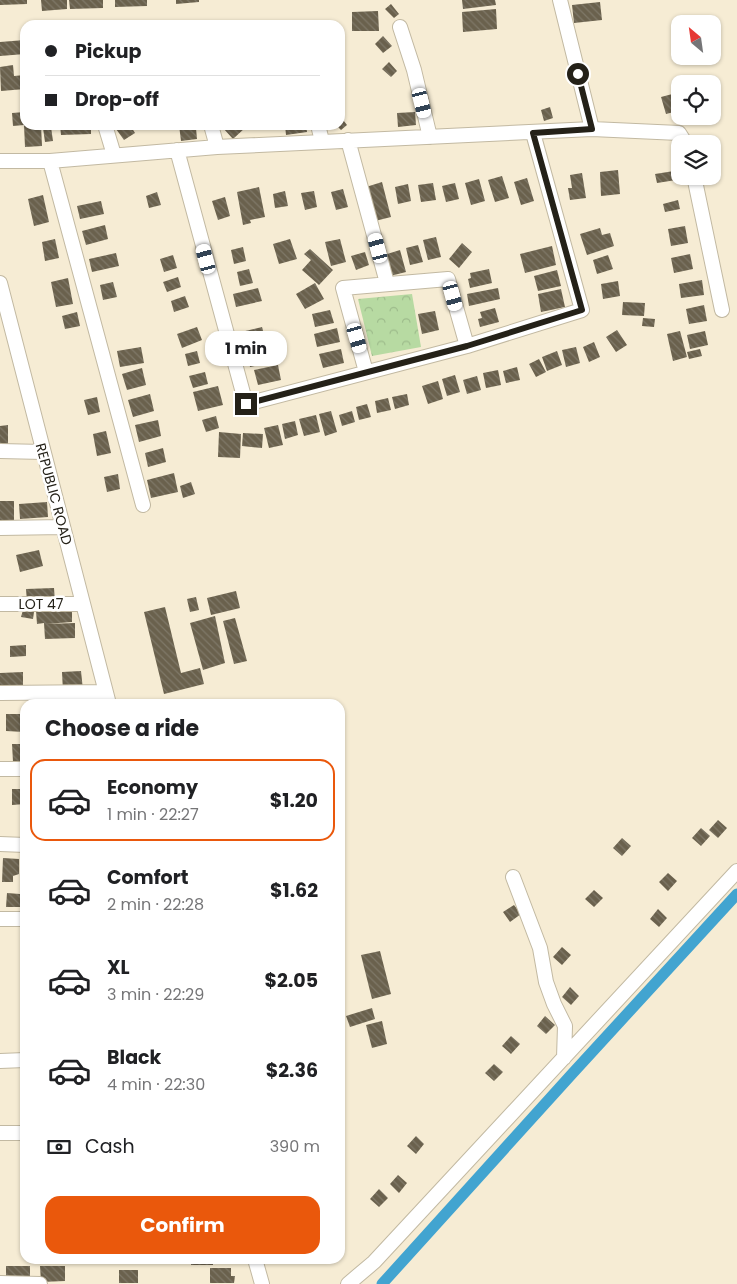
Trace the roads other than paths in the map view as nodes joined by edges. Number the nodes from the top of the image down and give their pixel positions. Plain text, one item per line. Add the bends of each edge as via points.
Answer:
1 (560, 0) edge
2 (400, 27) dead end
3 (592, 129) junction
4 (107, 130) edge
5 (212, 130) edge
6 (319, 130) edge
7 (533, 133) junction
8 (681, 135) edge
9 (430, 137) junction
10 (348, 140) junction
11 (322, 141) junction
12 (217, 147) junction
13 (177, 150) junction
14 (114, 155) junction
15 (0, 161) edge
16 (50, 161) junction
17 (696, 185) edge
18 (0, 284) edge
19 (388, 284) junction
20 (3, 303) edge
21 (722, 310) dead end
22 (467, 346) junction
23 (366, 372) junction
24 (0, 451) edge
25 (43, 452) junction
26 (143, 505) dead end
27 (63, 527) junction
28 (0, 528) edge
29 (0, 604) edge
30 (83, 604) junction
31 (0, 693) edge
32 (107, 698) edge
33 (0, 769) edge
34 (20, 769) edge
35 (0, 844) edge
36 (20, 845) edge
37 (737, 871) edge
38 (513, 877) dead end
39 (0, 919) edge
40 (20, 919) edge
41 (564, 1058) junction
42 (0, 1060) edge
43 (20, 1060) edge
44 (0, 1133) edge
45 (20, 1133) edge
46 (256, 1264) edge
47 (0, 1284) edge
48 (40, 1284) edge
49 (262, 1284) edge
50 (348, 1284) edge

1 - 3 street
2 - 9 street
3 - 7 street
3 - 8 street
4 - 14 street
5 - 12 street
6 - 11 street
7 - 9 street
7 - 22 street via 582,310
9 - 10 street
10 - 11 street
10 - 19 street
11 - 12 street
12 - 13 street
13 - 14 street
13 - 23 street via 246,404
14 - 16 street
15 - 16 street
16 - 26 street
17 - 21 street
18 - 20 street, REPUBLIC ROAD
19 - 22 street via 448,279
19 - 23 street via 343,288
20 - 25 street, REPUBLIC ROAD
22 - 23 street
24 - 25 street
25 - 27 street, REPUBLIC ROAD
27 - 28 street
27 - 30 street, REPUBLIC ROAD
29 - 30 street, LOT 47
30 - 32 street, REPUBLIC ROAD
31 - 32 street
33 - 34 street
35 - 36 street
37 - 41 street
38 - 41 street via 540,948 549,989 565,1026
39 - 40 street
41 - 50 street via 374,1262
42 - 43 street
44 - 45 street
46 - 49 street
47 - 48 street

